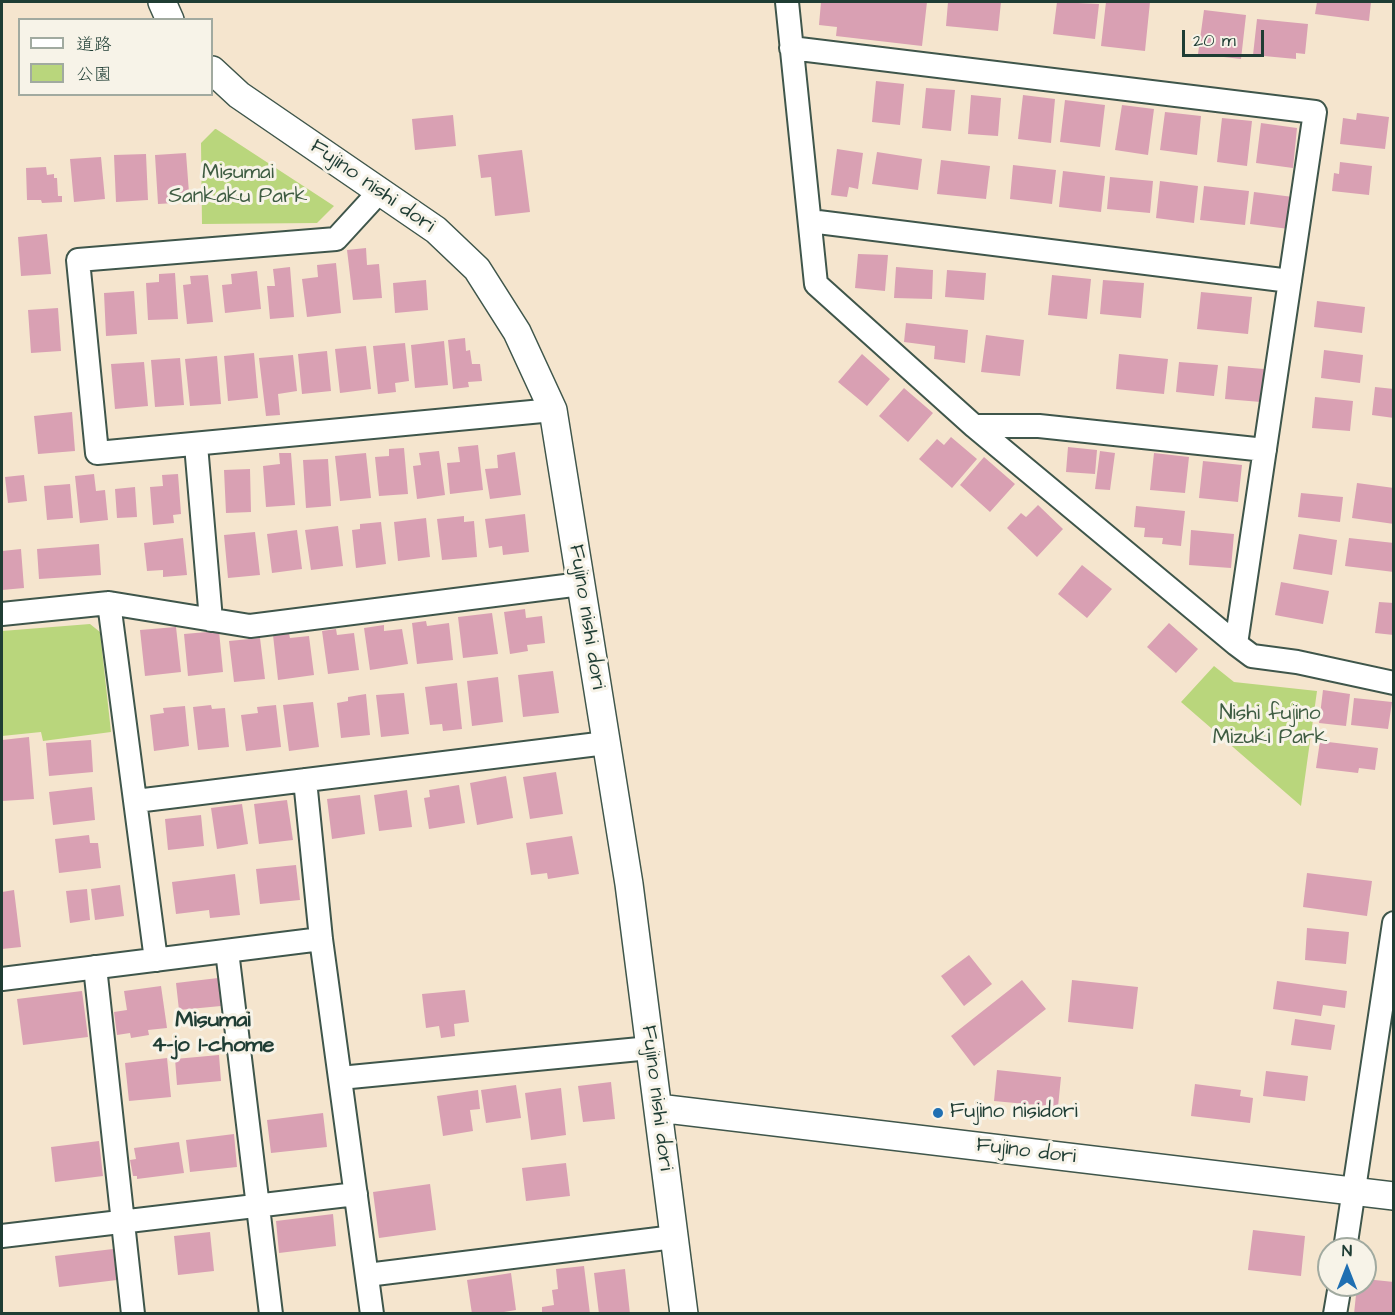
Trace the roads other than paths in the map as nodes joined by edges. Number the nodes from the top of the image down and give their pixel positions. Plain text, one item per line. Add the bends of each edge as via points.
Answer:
1 (162, 2) edge
2 (786, 2) edge
3 (169, 18) edge
4 (791, 48) junction
5 (213, 71) edge
6 (380, 191) junction
7 (810, 221) junction
8 (1290, 281) junction
9 (553, 410) junction
10 (974, 426) junction
11 (196, 445) junction
12 (1264, 450) junction
13 (581, 584) junction
14 (109, 603) junction
15 (2, 614) edge
16 (211, 620) junction
17 (1236, 644) junction
18 (1394, 683) edge
19 (606, 743) junction
20 (306, 780) junction
21 (136, 801) junction
22 (1394, 922) edge
23 (321, 939) junction
24 (227, 951) junction
25 (156, 960) junction
26 (95, 967) junction
27 (2, 979) edge
28 (1385, 1037) edge
29 (650, 1048) junction
30 (340, 1078) junction
31 (658, 1108) junction
32 (1353, 1191) junction
33 (356, 1194) junction
34 (1394, 1196) edge
35 (259, 1206) junction
36 (123, 1222) junction
37 (2, 1236) edge
38 (674, 1237) junction
39 (1347, 1237) edge
40 (367, 1275) junction
41 (1338, 1297) edge
42 (133, 1314) edge
43 (271, 1314) edge
44 (372, 1314) edge
45 (684, 1314) edge
46 (1335, 1314) edge

1 - 3 street
2 - 4 street
4 - 7 street
4 - 8 street via 1315,112
5 - 6 street, Fujino nishi dori via 239,95
6 - 9 street, Fujino nishi dori via 436,230 477,269 517,332
6 - 11 street via 336,239 78,260 97,453
7 - 8 street
7 - 10 street via 816,284
8 - 12 street
9 - 11 street
9 - 13 street, Fujino nishi dori
10 - 12 street via 1039,426
10 - 17 street
11 - 16 street
12 - 17 street
13 - 16 street via 250,626
13 - 19 street, Fujino nishi dori
14 - 15 street
14 - 16 street
14 - 21 street
17 - 18 street via 1252,656
19 - 20 street
19 - 29 street, Fujino nishi dori
20 - 21 street
20 - 23 street
21 - 25 street
22 - 28 street
23 - 24 street
23 - 30 street
24 - 25 street
24 - 35 street
25 - 26 street
26 - 27 street
26 - 36 street
28 - 32 street
29 - 30 street
29 - 31 street, Fujino nishi dori
30 - 33 street
31 - 32 street, Fujino dori
31 - 38 street, Fujino nishi dori
32 - 34 street, Fujino dori
32 - 39 street
33 - 35 street
33 - 40 street
35 - 36 street
35 - 43 street
36 - 37 street
36 - 42 street
38 - 40 street
38 - 45 street, Fujino nishi dori
40 - 44 street
41 - 46 street

